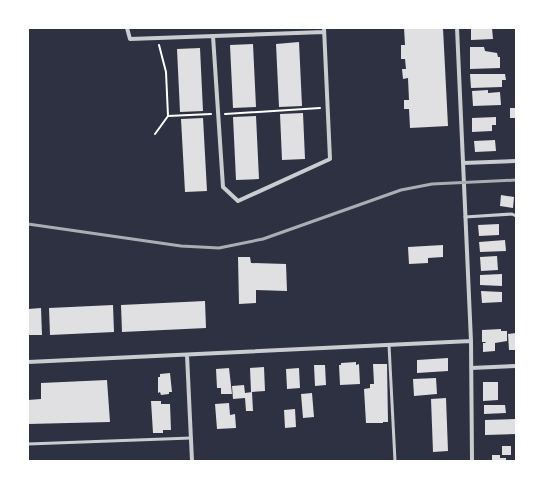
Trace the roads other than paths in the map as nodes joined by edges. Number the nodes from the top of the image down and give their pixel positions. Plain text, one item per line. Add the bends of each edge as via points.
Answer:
1 (127, 28) edge
2 (457, 28) edge
3 (324, 30) edge
4 (213, 36) junction
5 (516, 161) edge
6 (463, 163) junction
7 (516, 216) edge
8 (465, 217) junction
9 (471, 342) junction
10 (389, 345) junction
11 (187, 355) junction
12 (28, 362) edge
13 (516, 366) edge
14 (471, 368) junction
15 (191, 438) junction
16 (28, 444) edge
17 (192, 461) edge
18 (395, 461) edge
19 (472, 461) edge

1 - 4 street via 130,39
2 - 6 street
3 - 4 street
3 - 4 street via 330,159 238,201 223,187
5 - 6 street
6 - 8 street
7 - 8 lane via 512,214
8 - 9 street
9 - 10 street
9 - 14 street
10 - 11 street
10 - 18 lane
11 - 12 street
11 - 15 street
13 - 14 street
14 - 19 street
15 - 16 lane
15 - 17 street

